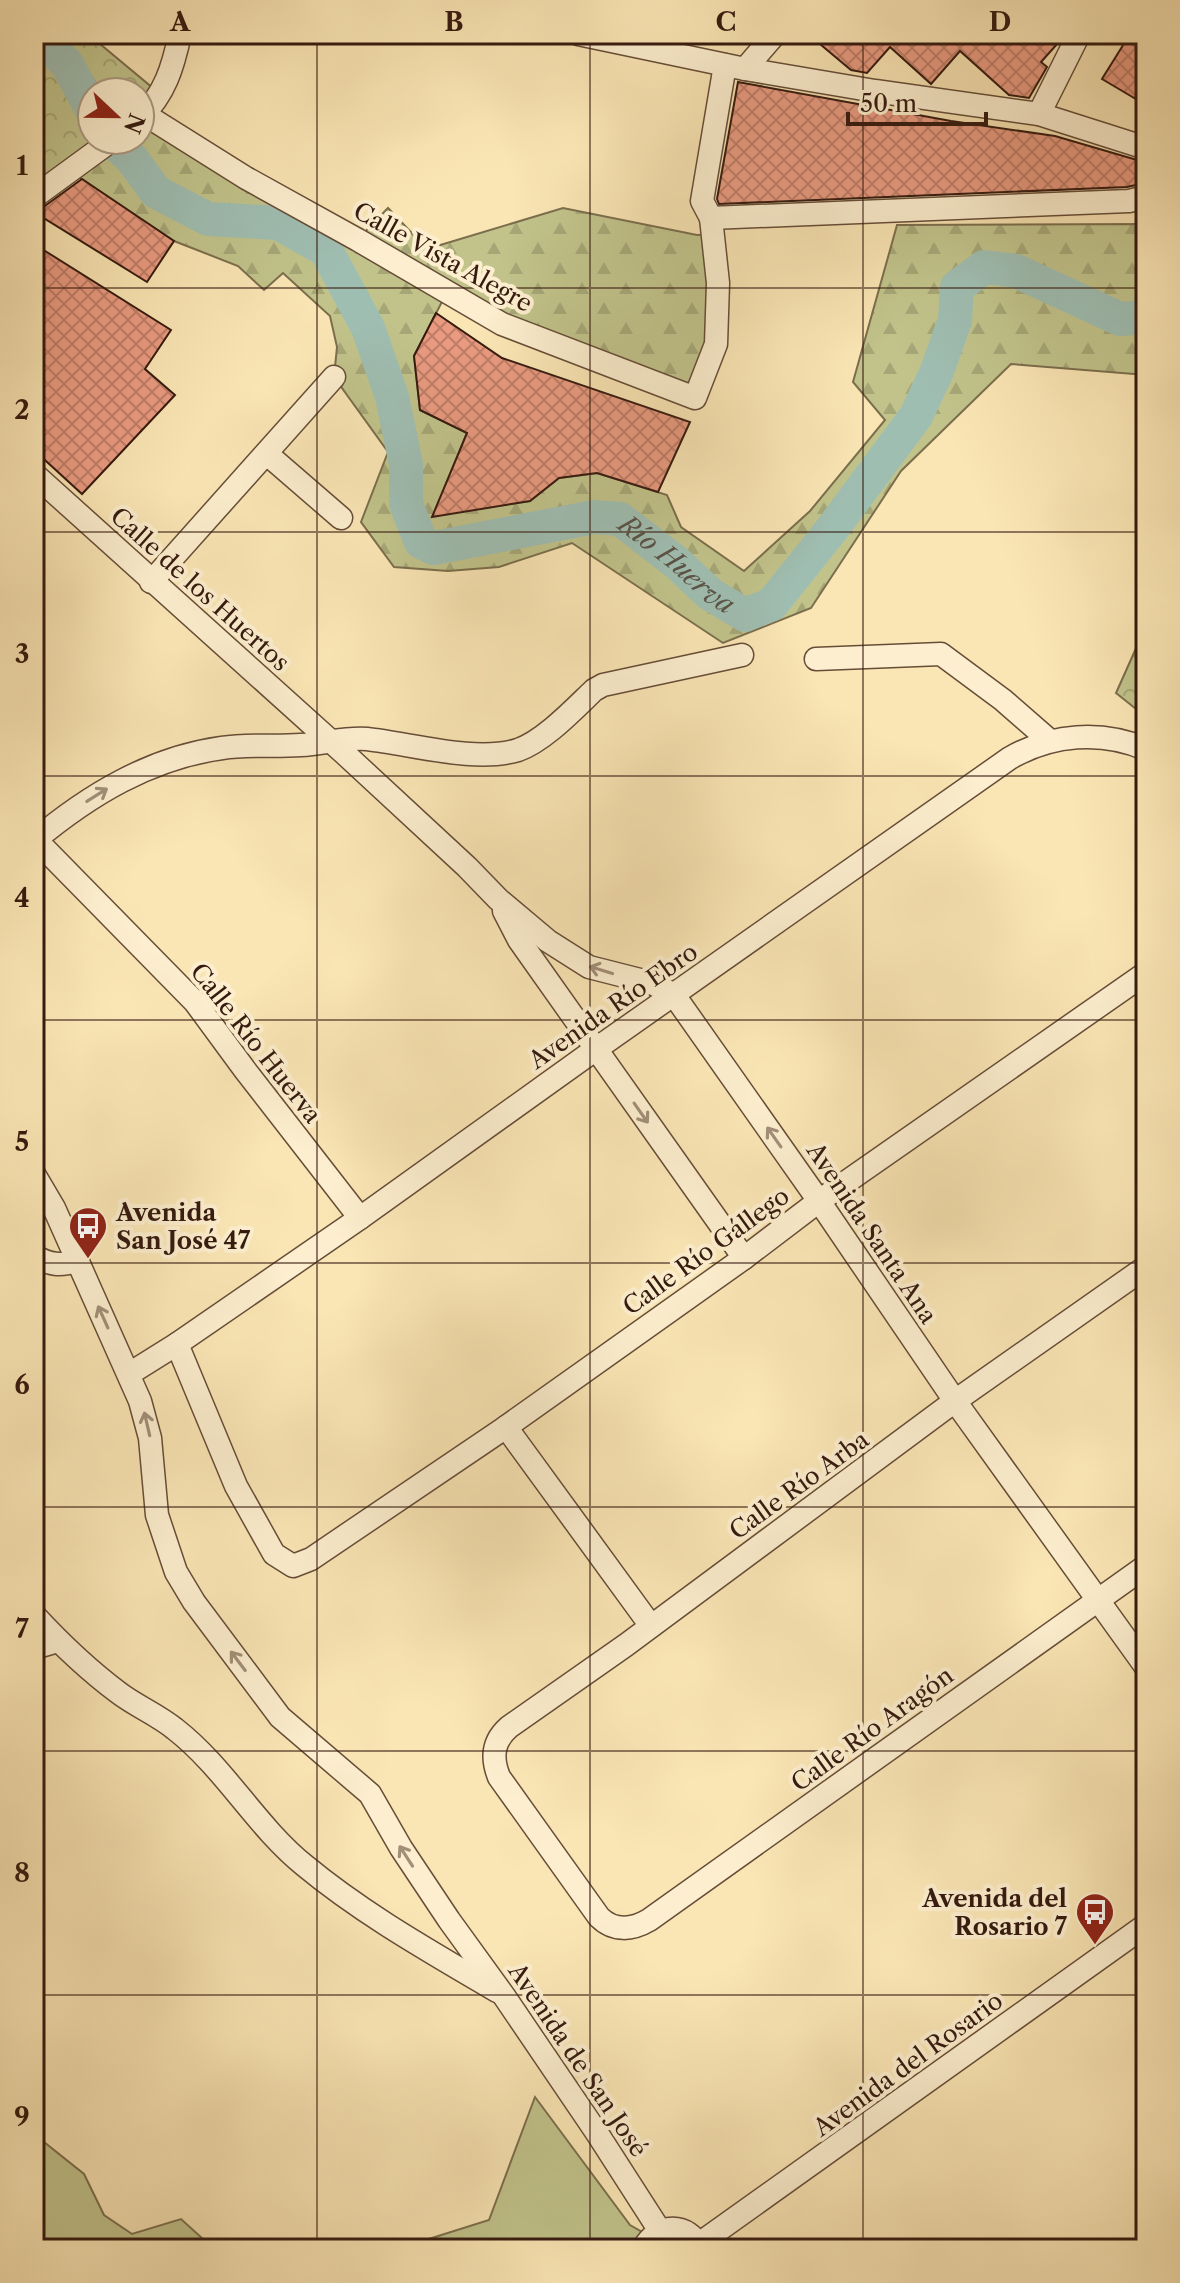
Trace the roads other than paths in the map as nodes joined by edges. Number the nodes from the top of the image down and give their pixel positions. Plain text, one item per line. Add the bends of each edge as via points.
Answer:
1 (180, 34) edge
2 (578, 34) edge
3 (775, 34) edge
4 (1079, 34) edge
5 (735, 67) junction
6 (156, 99) edge
7 (1039, 114) junction
8 (156, 124) edge
9 (1146, 148) edge
10 (90, 156) edge
11 (35, 195) edge
12 (1146, 197) edge
13 (711, 218) junction
14 (334, 377) dead end
15 (267, 454) junction
16 (34, 474) edge
17 (341, 518) dead end
18 (151, 582) junction
19 (742, 655) dead end
20 (816, 659) dead end
21 (1050, 741) junction
22 (332, 742) junction
23 (1146, 749) edge
24 (35, 841) edge
25 (498, 899) junction
26 (1146, 973) edge
27 (674, 995) junction
28 (596, 1049) junction
29 (34, 1174) edge
30 (819, 1201) junction
31 (360, 1218) junction
32 (34, 1256) edge
33 (744, 1258) junction
34 (78, 1261) junction
35 (1146, 1267) edge
36 (177, 1344) junction
37 (129, 1374) junction
38 (955, 1401) junction
39 (506, 1427) junction
40 (1146, 1566) edge
41 (1098, 1599) junction
42 (34, 1615) edge
43 (651, 1626) junction
44 (58, 1641) junction
45 (34, 1648) edge
46 (1146, 1667) edge
47 (493, 1753) joint
48 (449, 1920) junction
49 (1146, 1925) edge
50 (422, 1947) junction
51 (504, 1996) junction
52 (660, 2231) junction
53 (700, 2246) edge
54 (643, 2249) edge

1 - 6 street via 173,66
2 - 5 street
3 - 5 street
4 - 7 street
5 - 7 street
5 - 13 street, Calle Vista Alegre via 702,201
7 - 9 street
8 - 13 street, Calle Vista Alegre via 502,324 695,398 716,344 718,283
10 - 11 street
12 - 13 street
14 - 15 street
15 - 17 street
15 - 18 street
16 - 18 street, Calle de los Huertos
18 - 22 street, Calle de los Huertos
19 - 22 street via 603,685 541,737 511,752 475,754 363,739
20 - 21 street via 941,654
21 - 23 street, Avenida Río Ebro via 1106,738
21 - 27 street, Avenida Río Ebro via 1010,758
24 -> 22 street via 101,792 145,768 225,747
22 - 25 street
24 - 31 street, Calle Río Huerva via 195,1002
27 -> 25 street via 652,983 580,962
25 - 28 street via 519,940
26 - 30 street, Calle Río Gállego
27 - 28 street, Avenida Río Ebro
30 -> 27 street, Avenida Santa Ana
28 - 31 street, Avenida Río Ebro
28 -> 33 street
29 - 34 street, Avenida de San José
30 - 33 street, Calle Río Gállego
30 - 38 street, Avenida Santa Ana
31 - 36 street, Avenida Río Ebro
32 - 34 street via 47,1264
33 - 39 street, Calle Río Gállego
37 -> 34 street, Avenida de San José
35 - 38 street, Calle Río Arba
36 - 37 street, Avenida Río Ebro
36 - 39 street, Calle Río Gállego via 236,1486 274,1554 293,1566
48 -> 37 street, Avenida de San José via 370,1794 280,1717 176,1572 157,1515 146,1419
38 - 41 street, Avenida Santa Ana
38 - 43 street, Calle Río Arba
39 - 43 street
40 - 41 street, Calle Río Aragón
41 - 46 street, Avenida Santa Ana
41 - 47 street, Calle Río Aragón via 641,1925 611,1926 599,1917 499,1777
42 - 44 street
43 - 47 street, Calle Río Arba via 509,1727
44 - 45 street
44 - 50 street via 213,1763 303,1865
48 - 50 street
48 - 51 street, Avenida de San José
49 - 53 street, Avenida del Rosario
50 - 51 street
51 - 52 street, Avenida de San José
52 - 53 street via 686,2232
52 - 54 street

